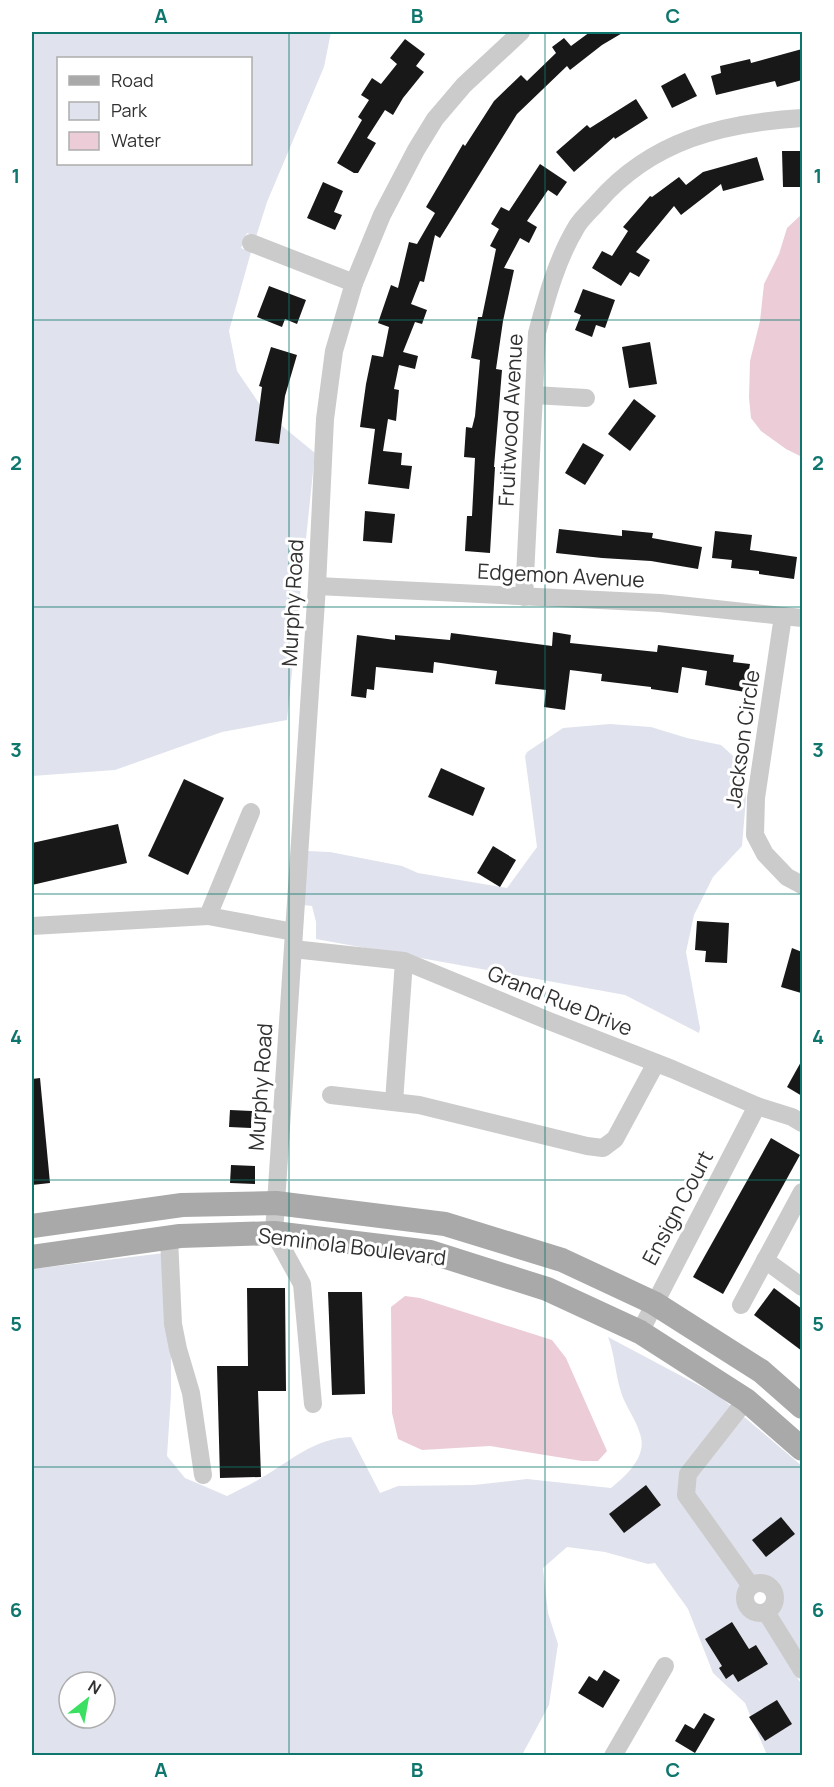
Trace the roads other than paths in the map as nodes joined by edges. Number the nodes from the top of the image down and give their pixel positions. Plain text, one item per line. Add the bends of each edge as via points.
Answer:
1 (521, 32) edge
2 (802, 118) edge
3 (251, 243) dead end
4 (354, 283) junction
5 (534, 395) junction
6 (586, 398) dead end
7 (317, 586) junction
8 (524, 597) junction
9 (783, 616) junction
10 (802, 618) edge
11 (251, 812) dead end
12 (802, 885) edge
13 (208, 916) junction
14 (32, 926) edge
15 (293, 941) junction
16 (404, 961) junction
17 (656, 1063) junction
18 (331, 1095) dead end
19 (394, 1102) junction
20 (757, 1106) junction
21 (802, 1123) edge
22 (802, 1191) edge
23 (276, 1203) junction
24 (796, 1219) edge
25 (32, 1226) edge
26 (274, 1233) junction
27 (169, 1238) junction
28 (32, 1257) edge
29 (765, 1260) junction
30 (802, 1287) edge
31 (654, 1303) junction
32 (741, 1305) dead end
33 (639, 1332) junction
34 (746, 1400) junction
35 (313, 1404) dead end
36 (802, 1407) edge
37 (802, 1449) edge
38 (203, 1475) dead end
39 (665, 1666) dead end
40 (802, 1670) edge
41 (613, 1755) edge

1 - 4 street, Murphy Road via 464,85 435,119 382,215
2 - 5 street, Fruitwood Avenue via 730,128 667,147 627,172 609,189 578,225 547,294 537,333
3 - 4 street
4 - 7 street, Murphy Road via 334,351 325,419
5 - 6 street
5 - 8 street, Fruitwood Avenue
7 - 8 street, Edgemon Avenue
7 - 15 street, Murphy Road
8 - 9 street, Edgemon Avenue via 660,603
9 - 10 street, Edgemon Avenue
9 - 12 street, Jackson Circle via 756,798 755,835 765,854
11 - 13 street
13 - 14 street, Grand Rue Drive
13 - 15 street, Grand Rue Drive
15 - 16 street, Grand Rue Drive
15 - 23 street, Murphy Road
16 - 17 street, Grand Rue Drive
16 - 19 street
17 - 19 street via 615,1139 603,1148
17 - 20 street, Grand Rue Drive
18 - 19 street
20 - 21 street, Grand Rue Drive
20 - 31 street, Ensign Court
22 - 24 street
23 - 25 main road, Seminola Boulevard via 182,1205
23 - 26 street, Murphy Road
23 - 31 main road, Seminola Boulevard via 445,1224 562,1260
24 - 29 street
26 - 27 main road, Seminola Boulevard
26 - 33 main road, Seminola Boulevard via 430,1252 548,1288
26 - 35 street via 302,1284
27 - 28 main road, Seminola Boulevard
27 - 38 street via 173,1324 191,1393
29 - 30 street
29 - 32 street
31 - 33 street, Ensign Court
31 - 36 main road, Seminola Boulevard via 761,1371
33 - 34 main road, Seminola Boulevard
34 - 37 main road, Seminola Boulevard
34 - 40 street via 688,1474 686,1495 751,1586 761,1583 773,1591 775,1601 766,1612
39 - 41 street

